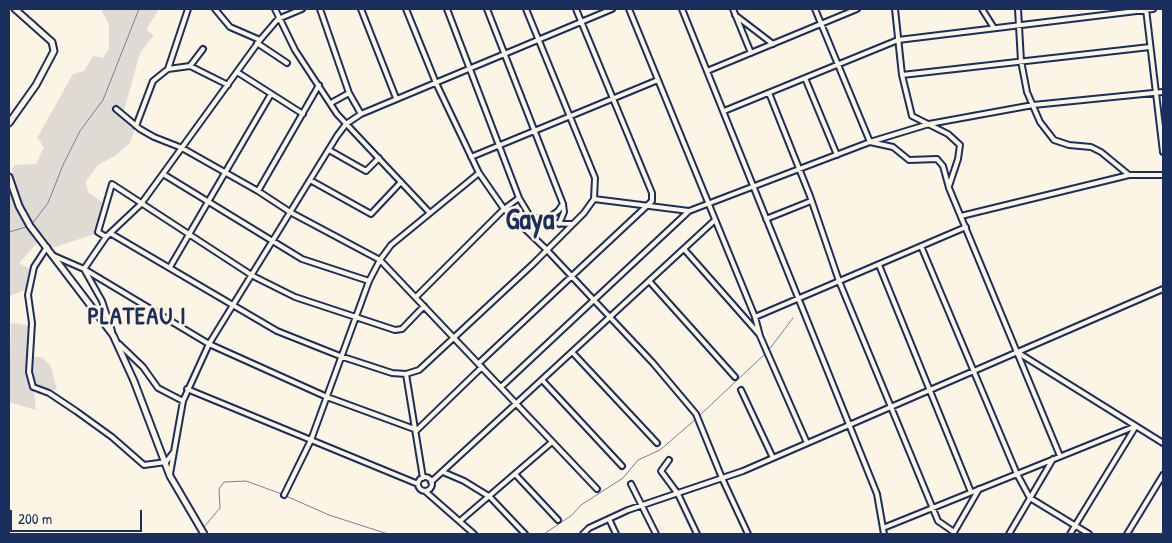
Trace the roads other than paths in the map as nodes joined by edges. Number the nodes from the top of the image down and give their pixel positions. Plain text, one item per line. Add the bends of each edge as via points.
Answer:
1 (15, 9) edge
2 (188, 9) edge
3 (215, 9) edge
4 (276, 9) edge
5 (302, 9) edge
6 (320, 9) edge
7 (361, 9) edge
8 (406, 9) edge
9 (447, 9) edge
10 (487, 9) edge
11 (526, 9) edge
12 (576, 9) edge
13 (612, 9) edge
14 (629, 9) edge
15 (682, 9) edge
16 (733, 9) edge
17 (815, 9) edge
18 (857, 9) edge
19 (895, 9) edge
20 (982, 9) edge
21 (1018, 9) edge
22 (1146, 9) edge
23 (1153, 9) edge
24 (735, 15) junction
25 (278, 19) junction
26 (581, 21) junction
27 (821, 24) junction
28 (1020, 24) junction
29 (994, 28) junction
30 (539, 39) junction
31 (898, 40) junction
32 (259, 41) junction
33 (773, 44) junction
34 (1150, 47) junction
35 (203, 49) dead end
36 (751, 53) junction
37 (506, 54) junction
38 (1021, 62) junction
39 (287, 63) dead end
40 (838, 64) junction
41 (190, 66) junction
42 (471, 68) junction
43 (168, 69) junction
44 (707, 71) junction
45 (237, 72) junction
46 (902, 75) junction
47 (805, 78) junction
48 (658, 80) junction
49 (436, 83) junction
50 (228, 85) junction
51 (319, 86) junction
52 (1156, 92) junction
53 (1163, 92) edge
54 (349, 93) junction
55 (769, 93) junction
56 (272, 94) junction
57 (396, 98) junction
58 (612, 98) junction
59 (331, 103) junction
60 (1033, 105) junction
61 (116, 109) dead end
62 (724, 111) junction
63 (302, 114) junction
64 (361, 114) junction
65 (570, 115) junction
66 (9, 123) edge
67 (346, 124) junction
68 (929, 124) junction
69 (136, 126) junction
70 (536, 130) junction
71 (870, 142) junction
72 (500, 145) junction
73 (182, 148) junction
74 (329, 150) junction
75 (1163, 152) edge
76 (837, 155) junction
77 (471, 156) junction
78 (379, 158) junction
79 (799, 170) junction
80 (226, 173) junction
81 (479, 173) junction
82 (162, 174) junction
83 (1128, 175) junction
84 (1163, 175) edge
85 (9, 177) edge
86 (310, 180) junction
87 (401, 182) junction
88 (754, 187) junction
89 (949, 188) junction
90 (258, 191) junction
91 (520, 198) junction
92 (594, 199) junction
93 (811, 201) junction
94 (209, 202) junction
95 (141, 204) junction
96 (563, 204) junction
97 (648, 205) junction
98 (709, 205) junction
99 (504, 209) junction
100 (689, 211) junction
101 (290, 212) junction
102 (429, 212) junction
103 (961, 216) junction
104 (531, 218) junction
105 (766, 219) junction
106 (542, 220) junction
107 (715, 220) junction
108 (559, 224) junction
109 (572, 224) junction
110 (966, 227) junction
111 (529, 232) junction
112 (110, 233) junction
113 (190, 236) junction
114 (106, 237) junction
115 (273, 242) junction
116 (921, 246) junction
117 (47, 247) junction
118 (684, 249) junction
119 (546, 250) junction
120 (54, 256) junction
121 (380, 260) junction
122 (879, 265) junction
123 (170, 267) junction
124 (84, 269) junction
125 (253, 276) junction
126 (571, 276) junction
127 (369, 280) junction
128 (839, 281) junction
129 (650, 282) junction
130 (1163, 289) edge
131 (416, 298) junction
132 (798, 299) junction
133 (594, 301) junction
134 (424, 306) junction
135 (234, 308) junction
136 (356, 316) junction
137 (609, 317) junction
138 (755, 317) junction
139 (113, 335) junction
140 (760, 336) junction
141 (454, 338) junction
142 (117, 342) junction
143 (210, 344) junction
144 (1017, 352) junction
145 (573, 353) junction
146 (340, 356) junction
147 (479, 363) junction
148 (482, 368) junction
149 (974, 371) junction
150 (406, 374) junction
151 (735, 376) dead end
152 (543, 381) junction
153 (501, 388) junction
154 (187, 389) junction
155 (931, 389) junction
156 (741, 390) dead end
157 (327, 397) junction
158 (182, 401) junction
159 (516, 404) junction
160 (891, 406) junction
161 (849, 425) junction
162 (1136, 426) junction
163 (417, 430) junction
164 (311, 440) junction
165 (552, 442) junction
166 (657, 443) dead end
167 (807, 443) junction
168 (1163, 443) edge
169 (173, 453) junction
170 (1060, 456) junction
171 (773, 458) junction
172 (1053, 459) junction
173 (669, 460) dead end
174 (166, 462) junction
175 (622, 466) dead end
176 (443, 472) junction
177 (515, 474) junction
178 (1017, 474) junction
179 (1163, 475) edge
180 (170, 476) junction
181 (423, 478) junction
182 (722, 478) junction
183 (431, 482) junction
184 (418, 484) junction
185 (631, 484) dead end
186 (597, 489) dead end
187 (979, 489) junction
188 (425, 491) junction
189 (972, 492) junction
190 (678, 494) junction
191 (284, 495) dead end
192 (490, 497) junction
193 (1030, 498) junction
194 (642, 505) junction
195 (932, 508) junction
196 (609, 519) junction
197 (558, 520) dead end
198 (460, 522) junction
199 (1075, 526) junction
200 (883, 528) junction
201 (954, 533) edge
202 (204, 534) edge
203 (474, 534) edge
204 (526, 534) edge
205 (583, 534) edge
206 (616, 534) edge
207 (656, 534) edge
208 (697, 534) edge
209 (748, 534) edge
210 (884, 534) edge
211 (1009, 534) edge
212 (1070, 534) edge
213 (1089, 534) edge
214 (1127, 534) edge

1 - 66 street via 52,42 54,52
2 - 43 street
3 - 32 street via 230,27
4 - 25 street
5 - 25 street
6 - 54 street
7 - 57 street
8 - 49 street
9 - 42 street
10 - 37 street
11 - 30 street
12 - 26 street
13 - 26 street
14 - 48 street
15 - 44 street
16 - 24 street
17 - 27 street
18 - 27 street
19 - 31 street
20 - 29 street
21 - 28 street
22 - 23 street
22 - 28 street
22 - 34 street
24 - 33 street
24 - 36 street
25 - 32 street
25 - 51 street
26 - 30 street
26 - 58 street
27 - 33 street
27 - 40 street
28 - 29 street
28 - 38 street
29 - 31 street
30 - 37 street
30 - 65 street
31 - 40 street
31 - 46 street
32 - 39 street
32 - 45 street
33 - 36 street
34 - 38 street
34 - 52 street
35 - 41 street
36 - 44 street
37 - 42 street
37 - 70 street
38 - 46 street
38 - 60 street
40 - 47 street
40 - 71 street
41 - 43 street
41 - 50 street
42 - 49 street
42 - 72 street
43 - 69 street via 153,81
44 - 62 street
45 - 50 street
45 - 56 street
46 - 68 street via 912,116
47 - 55 street
47 - 76 street
48 - 58 street
48 - 98 street
49 - 57 street
49 - 77 street
50 - 73 street
51 - 59 street
51 - 63 street
52 - 53 street
52 - 60 street
52 - 75 street
54 - 59 street
54 - 64 street
55 - 62 street
55 - 79 street
56 - 63 street
56 - 80 street
57 - 64 street
58 - 65 street
58 - 97 street via 652,193 652,201
59 - 67 street
60 - 68 street
60 - 83 street via 1040,122 1054,140 1096,149
61 - 69 street
62 - 88 street
63 - 90 street
64 - 67 street
65 - 70 street
65 - 92 street via 595,178
67 - 74 street
67 - 78 street
68 - 71 street
68 - 89 street via 960,145
69 - 73 street via 154,138
70 - 72 street
70 - 96 street
71 - 76 street
71 - 89 street via 893,147 909,160 937,159 943,166
72 - 77 street
72 - 91 street
73 - 80 street
73 - 82 street
74 - 78 street via 366,171
74 - 86 street
76 - 79 street
77 - 81 street
78 - 87 street
79 - 88 street
79 - 93 street
80 - 90 street
80 - 94 street
81 - 99 street
81 - 102 street
82 - 94 street
82 - 95 street
83 - 84 street
83 - 103 street
85 - 117 street via 19,206
86 - 87 street via 371,214
86 - 101 street
87 - 102 street
88 - 98 street
88 - 105 street
89 - 103 street
90 - 101 street
91 - 99 street
91 - 104 street
92 - 97 street
92 - 109 street
93 - 105 street
93 - 128 street
94 - 113 street
94 - 115 street
95 - 112 street
95 - 113 street
95 - 114 street via 112,184 98,232
96 - 106 street via 558,211
96 - 108 street via 564,212
97 - 100 street
97 - 126 street
98 - 100 street
98 - 107 street
99 - 104 street
99 - 111 street
99 - 131 street
100 - 133 street
101 - 115 street
101 - 121 street
102 - 121 street via 391,245
103 - 110 street
104 - 106 street
105 - 132 street
106 - 108 street
106 - 111 street
107 - 118 street
107 - 138 street
108 - 109 street
109 - 119 street
110 - 116 street
110 - 144 street
111 - 119 street
112 - 114 street
112 - 123 street
113 - 123 street
113 - 125 street
114 - 124 street
115 - 125 street
115 - 127 street via 302,259
116 - 122 street
116 - 149 street
117 - 120 street
117 - 174 street via 34,267 28,295 32,323 29,372 33,387 49,393 76,411 144,465
118 - 129 street
118 - 140 street
119 - 126 street
119 - 141 street
120 - 124 street
120 - 139 street
121 - 127 street
121 - 131 street
122 - 128 street
122 - 155 street
123 - 135 street
124 - 139 street via 102,300
124 - 143 street
125 - 135 street
125 - 136 street via 295,297
126 - 133 street
126 - 147 street
127 - 136 street
128 - 132 street
128 - 160 street
129 - 137 street
129 - 151 street
130 - 144 street
131 - 134 street
132 - 138 street
132 - 161 street
133 - 137 street
133 - 153 street
134 - 136 street via 402,329 395,330
134 - 141 street
135 - 143 street
135 - 146 street via 277,331
136 - 146 street
137 - 145 street
137 - 182 street via 696,414
138 - 140 street
139 - 142 street
140 - 167 street
141 - 147 street
141 - 150 street via 419,370
142 - 158 street via 143,367 158,388
142 - 174 street
143 - 154 street
143 - 157 street
144 - 149 street
144 - 162 street
144 - 170 street
145 - 152 street
145 - 166 street
146 - 150 street via 392,373
146 - 157 street
147 - 148 street
148 - 153 street
148 - 163 street
149 - 155 street
149 - 178 street
150 - 163 street
152 - 159 street
152 - 175 street
153 - 159 street
154 - 158 street
154 - 164 street
155 - 160 street
155 - 189 street
156 - 171 street
157 - 163 street
157 - 164 street
158 - 169 street
159 - 165 street
159 - 176 street
160 - 161 street
160 - 195 street
161 - 167 street
161 - 200 street via 877,494
162 - 168 street
162 - 170 street
162 - 199 street
163 - 181 street
164 - 184 street
164 - 191 street
165 - 177 street
165 - 186 street
167 - 171 street
169 - 174 street
169 - 180 street
170 - 172 street
171 - 182 street
172 - 178 street
172 - 193 street
173 - 190 street via 661,471
174 - 180 street
176 - 183 street
176 - 192 street
177 - 192 street
177 - 197 street
178 - 187 street
178 - 193 street
179 - 214 street
180 - 202 street
181 - 183 street
181 - 184 street
182 - 190 street
182 - 209 street
183 - 188 street
184 - 188 street via 420,490
185 - 194 street
187 - 189 street
187 - 201 street
188 - 198 street
189 - 195 street
190 - 194 street
190 - 208 street
192 - 198 street
192 - 204 street
193 - 199 street
193 - 211 street
194 - 196 street
194 - 207 street
195 - 200 street
195 - 201 street via 938,521
196 - 205 street
196 - 206 street
198 - 203 street
199 - 212 street
199 - 213 street
200 - 210 street

